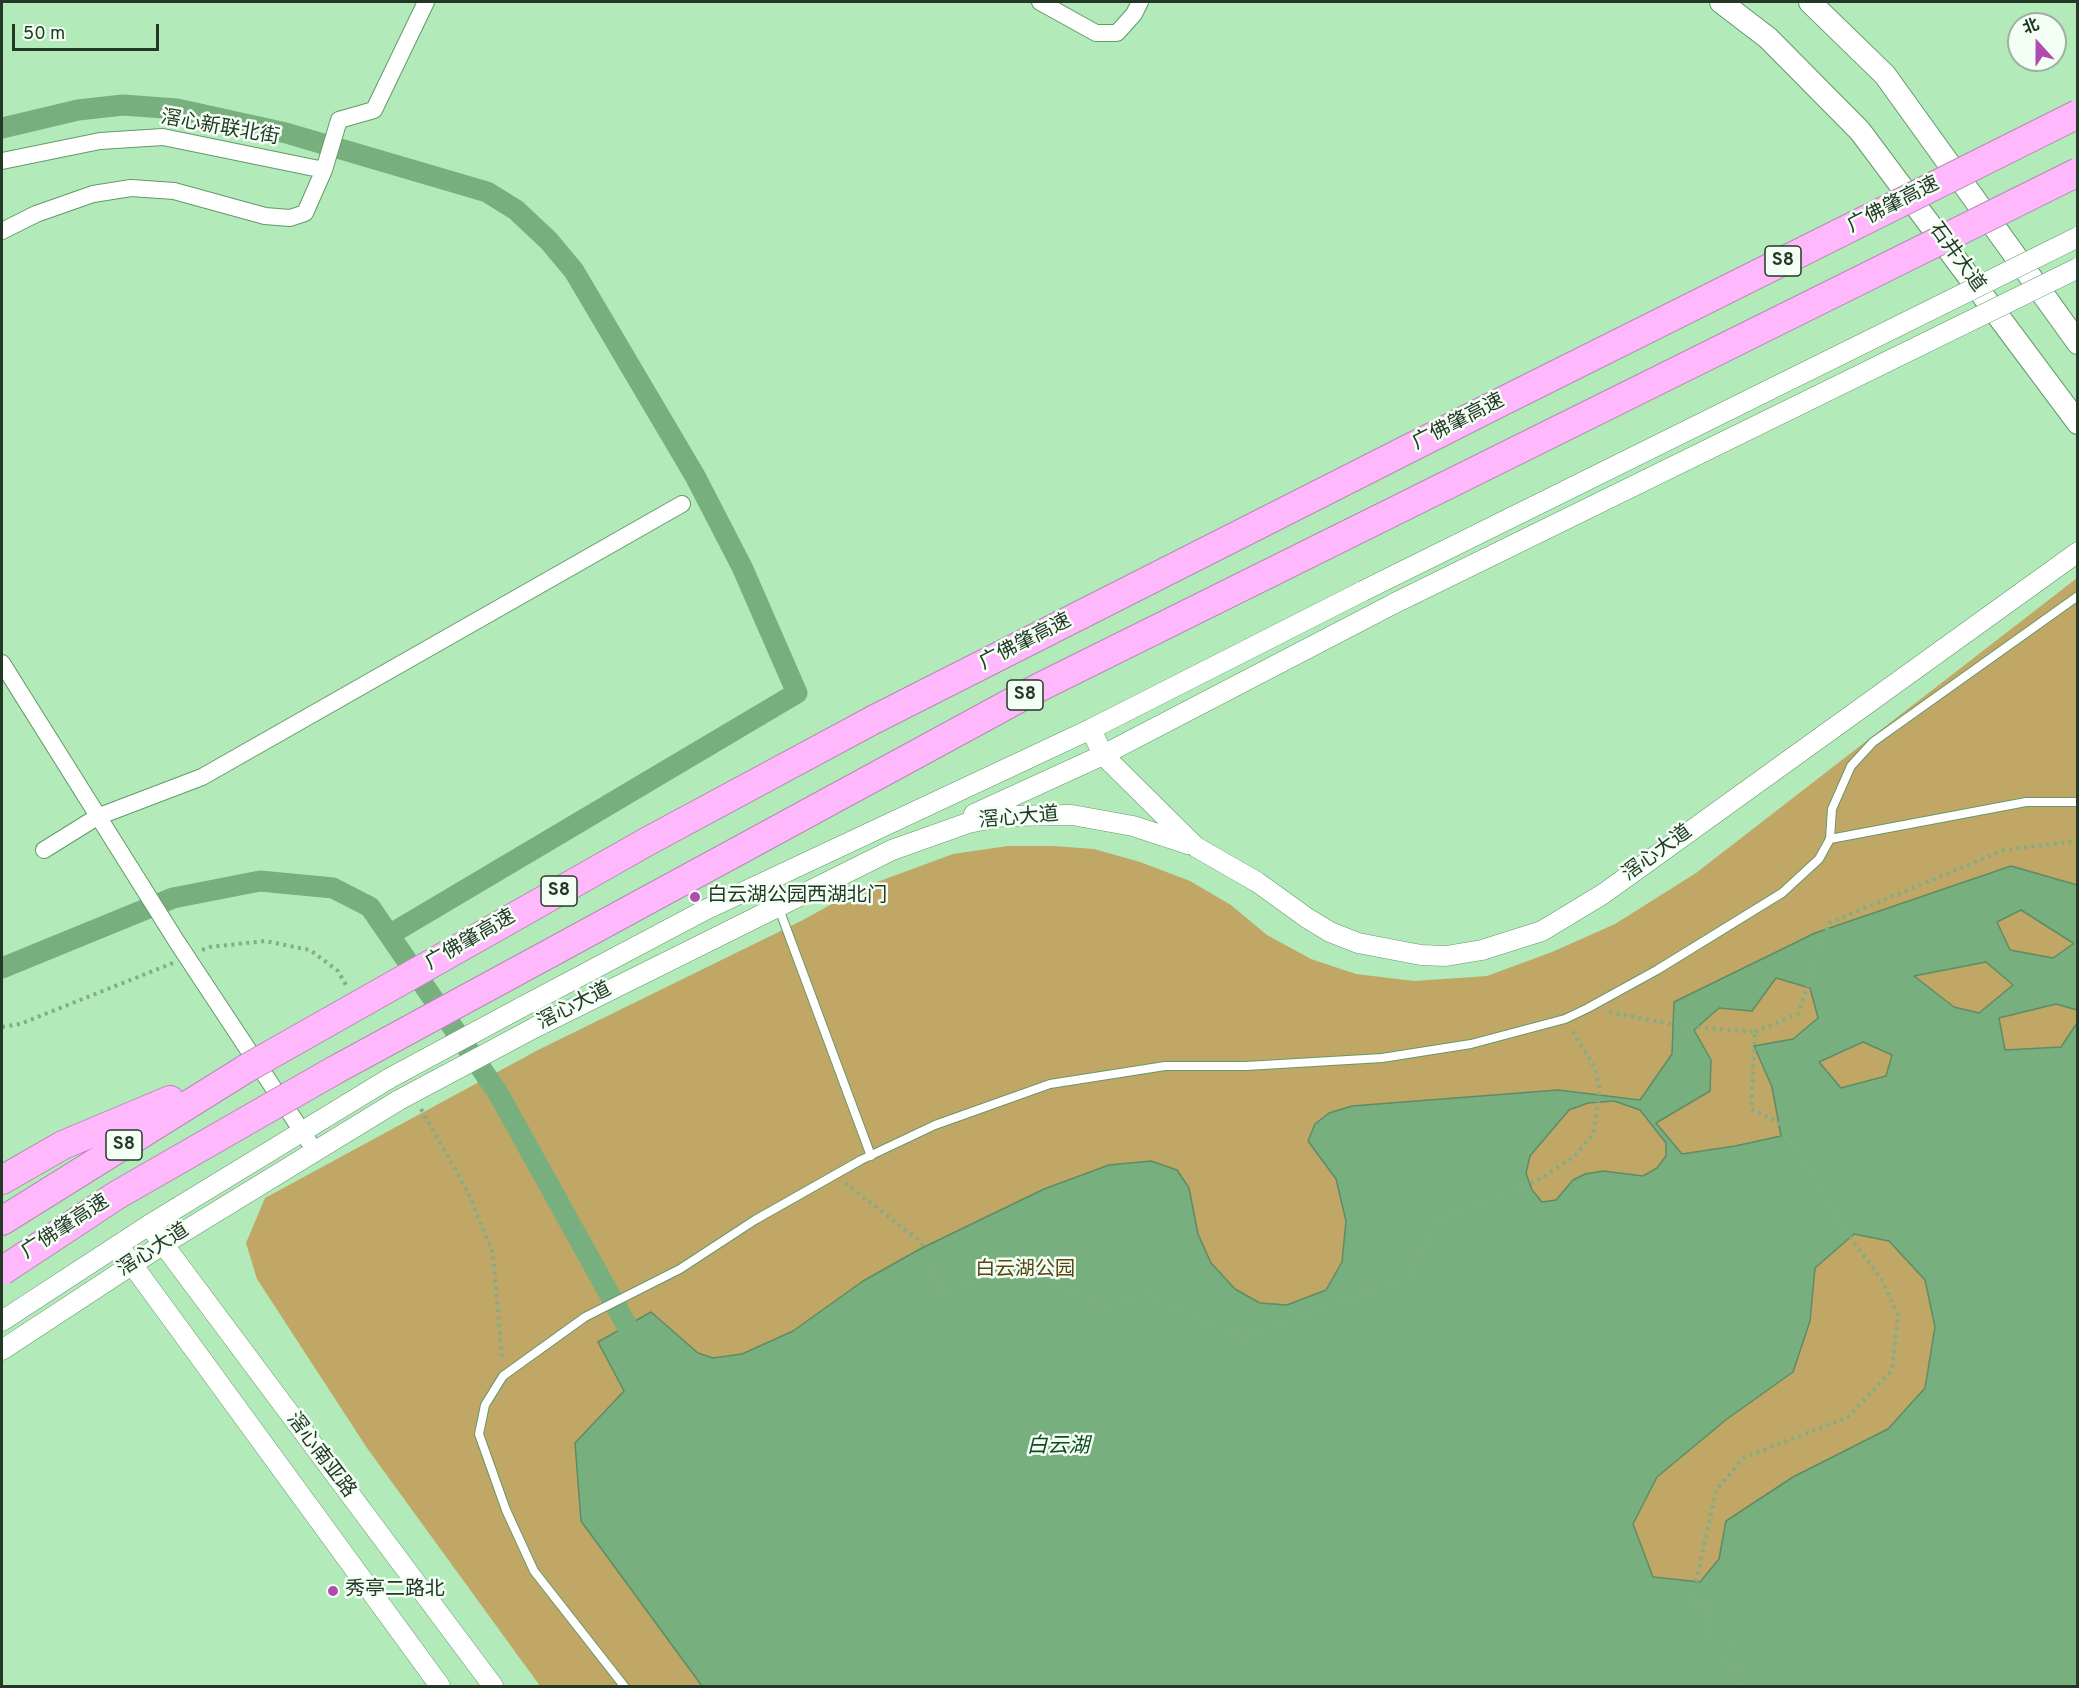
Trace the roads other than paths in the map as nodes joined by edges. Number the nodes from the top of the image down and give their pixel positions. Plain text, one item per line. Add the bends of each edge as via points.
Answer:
1 (426, 2) edge
2 (1040, 2) edge
3 (1140, 2) edge
4 (1721, 2) edge
5 (1810, 2) edge
6 (2078, 114) edge
7 (2, 161) edge
8 (324, 170) junction
9 (2078, 172) edge
10 (2078, 179) edge
11 (2002, 210) junction
12 (2, 231) edge
13 (2078, 237) edge
14 (2078, 268) edge
15 (2078, 343) edge
16 (2078, 423) edge
17 (682, 504) dead end
18 (2078, 552) edge
19 (2078, 596) edge
20 (2, 663) edge
21 (1090, 729) junction
22 (1103, 755) junction
23 (2078, 802) edge
24 (97, 817) junction
25 (886, 839) junction
26 (1830, 840) junction
27 (1196, 847) junction
28 (44, 849) dead end
29 (778, 905) junction
30 (247, 1068) junction
31 (302, 1131) junction
32 (315, 1150) junction
33 (870, 1156) junction
34 (2, 1180) edge
35 (2, 1221) edge
36 (149, 1225) junction
37 (118, 1245) junction
38 (162, 1245) junction
39 (132, 1265) junction
40 (2, 1271) edge
41 (2, 1321) edge
42 (2, 1350) edge
43 (440, 1686) edge
44 (493, 1686) edge
45 (624, 1686) edge

1 - 8 street via 374,110 339,120
2 - 3 street via 1096,33 1117,33
4 - 16 main road, 石井大道 via 1768,38 1860,131
5 - 15 main road via 1886,75
6 - 30 highway, 广佛肇高速 / S8, bridge via 875,719 650,840
7 - 8 street, 滘心新联北街 via 100,141 163,137
8 - 12 street via 305,213 290,218 266,216 174,191 131,188 93,194
9 - 11 highway, 广佛肇高速 / S8, bridge
10 - 11 highway, bridge
11 - 40 highway, 广佛肇高速 / S8, bridge via 1110,651 933,743 335,1070 117,1195
13 - 21 street, bridge
14 - 22 street, bridge via 1395,603
17 - 24 street via 202,777
18 - 27 street, 滘心大道 via 1603,894 1542,931 1514,941 1446,956 1358,943 1306,918 1257,882
19 - 26 lane via 1873,742 1851,766 1832,808
20 - 24 street
21 - 22 street, 滘心大道
21 - 25 street
22 - 25 street
22 - 27 street, 滘心大道
23 - 26 lane via 2026,802
24 - 28 street
24 - 31 street
25 - 27 street, 滘心大道 via 1004,816 1044,813 1133,826
25 - 29 street, 滘心大道
25 - 31 street, 滘心大道, bridge via 705,910 390,1078
26 - 33 lane via 1819,859 1782,893 1657,970 1565,1020 1471,1044 1382,1058 1165,1066 1050,1084 935,1125
29 - 32 street, 滘心大道, bridge via 534,1028
29 - 33 lane
30 - 34 highway via 63,1144
30 - 35 highway, 广佛肇高速 / S8
31 - 32 street
31 - 36 street, 滘心大道
32 - 38 street, 滘心大道
33 - 45 lane via 652,1283 585,1317 503,1376 485,1405 479,1434 506,1510 534,1571
36 - 37 street, 滘心大道
36 - 38 street, 滘心南亚路
37 - 39 street, 滘心南亚路
37 - 41 street, 滘心大道
38 - 39 street, 滘心大道
38 - 44 street, 滘心南亚路
39 - 42 street, 滘心大道
39 - 43 street, 滘心南亚路

